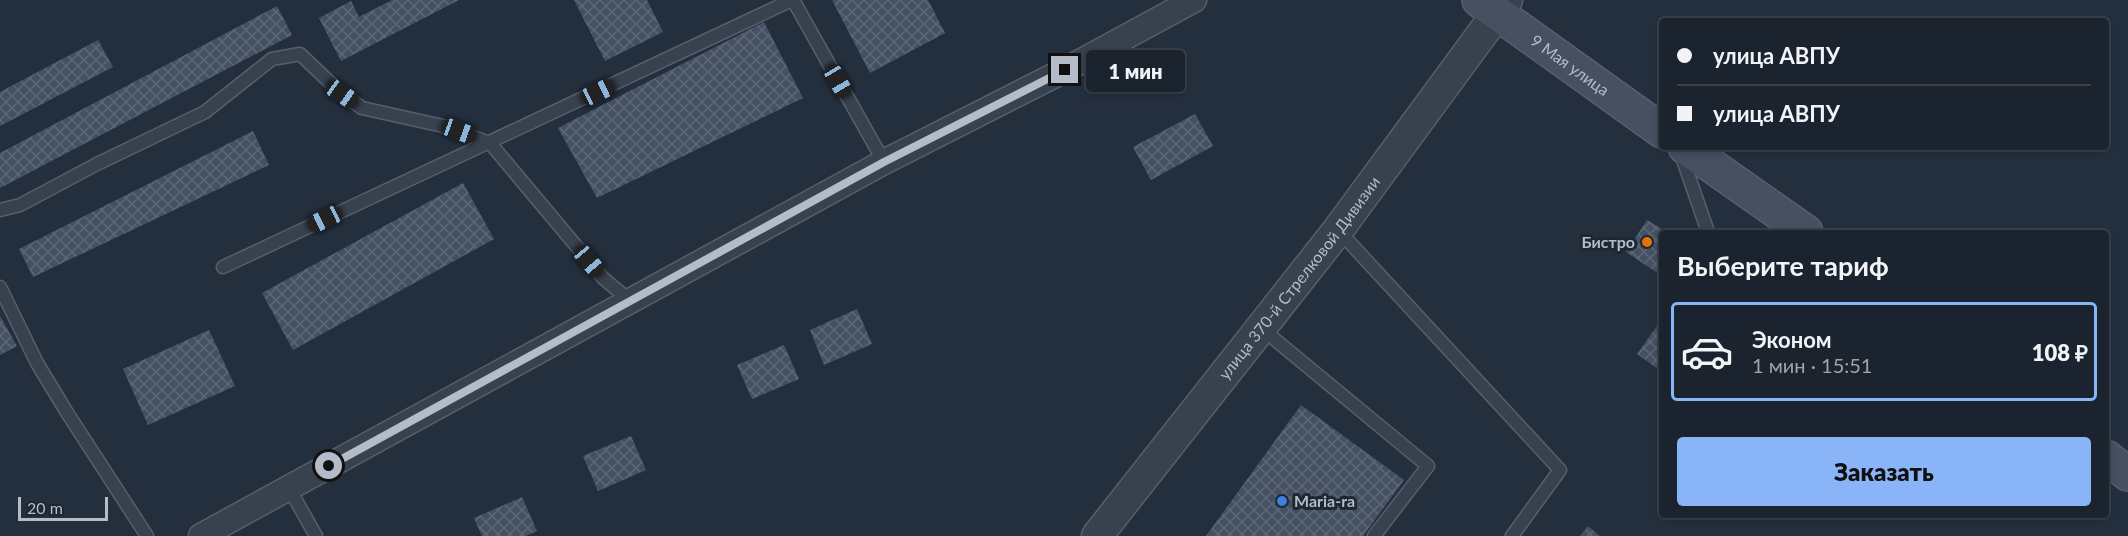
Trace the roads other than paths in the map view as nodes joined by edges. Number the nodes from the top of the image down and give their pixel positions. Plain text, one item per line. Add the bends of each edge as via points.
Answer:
1 (792, 0) edge
2 (1194, 0) edge
3 (1494, 5) edge
4 (1659, 129) edge
5 (490, 143) junction
6 (1679, 150) edge
7 (1689, 150) edge
8 (884, 162) junction
9 (0, 210) edge
10 (1338, 230) junction
11 (1707, 230) edge
12 (1803, 230) edge
13 (223, 267) dead end
14 (0, 287) edge
15 (629, 300) junction
16 (1261, 328) junction
17 (2109, 460) edge
18 (2128, 474) edge
19 (289, 488) junction
20 (1106, 533) edge
21 (147, 536) edge
22 (201, 536) edge
23 (316, 536) edge
24 (1374, 536) edge
25 (1512, 536) edge

1 - 5 lane
1 - 8 lane
2 - 8 street
3 - 4 main road, 9 Мая улица
3 - 10 street, улица 370-й Стрелковой Дивизии
5 - 9 lane via 443,126 362,108 300,54 272,59 205,112 20,205
5 - 13 lane
5 - 15 lane via 603,278
6 - 11 lane
7 - 12 main road
8 - 15 street
10 - 16 street, улица 370-й Стрелковой Дивизии
10 - 25 lane via 1560,470
14 - 21 lane via 37,363
15 - 19 street
16 - 20 street, улица 370-й Стрелковой Дивизии
16 - 24 lane via 1428,466
17 - 18 main road
19 - 22 street
19 - 23 lane

